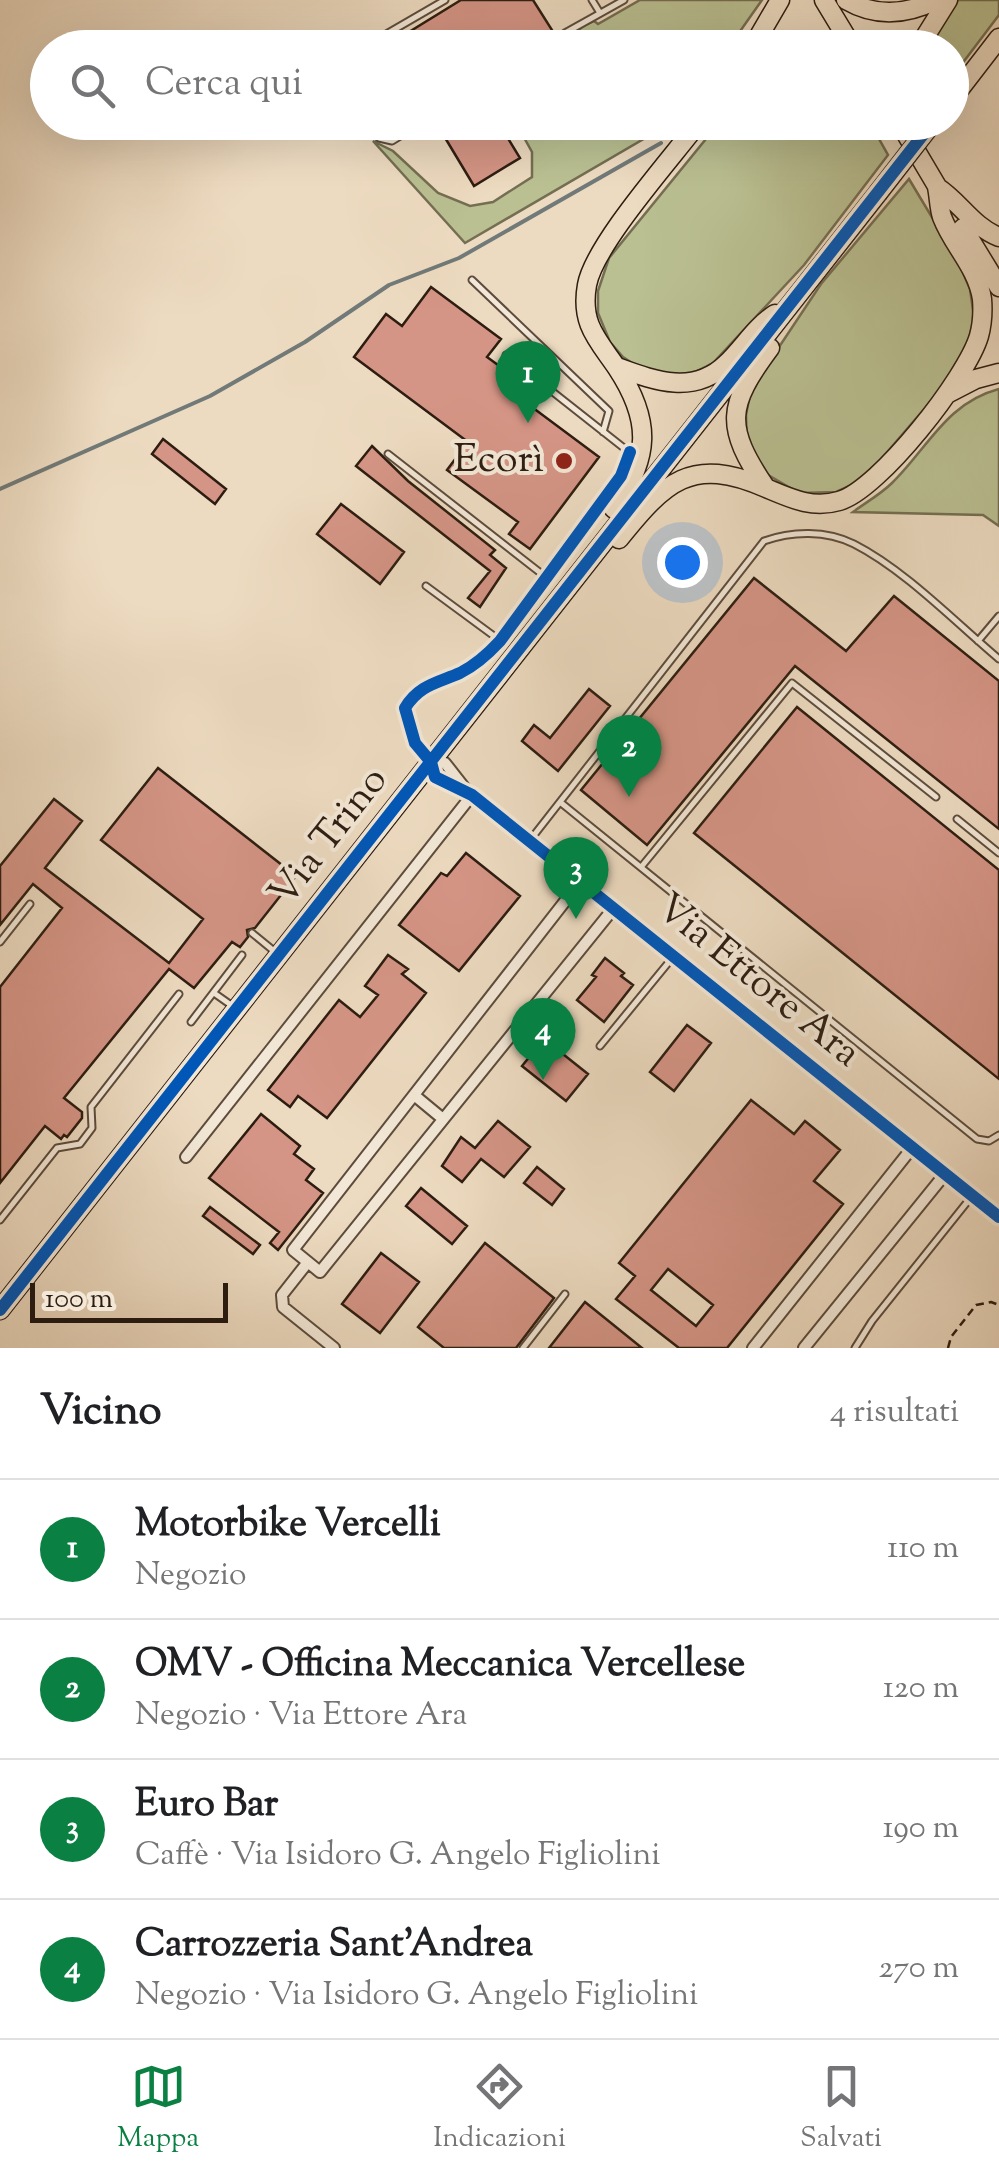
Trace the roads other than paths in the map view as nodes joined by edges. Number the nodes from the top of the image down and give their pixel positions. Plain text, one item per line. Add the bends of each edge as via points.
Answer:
1 (444, 0) edge
2 (592, 0) edge
3 (624, 0) edge
4 (780, 0) edge
5 (824, 0) edge
6 (846, 0) edge
7 (936, 0) edge
8 (948, 0) edge
9 (600, 13) junction
10 (394, 30) edge
11 (575, 30) edge
12 (762, 30) edge
13 (842, 30) edge
14 (929, 30) edge
15 (999, 38) edge
16 (969, 76) edge
17 (686, 140) edge
18 (896, 140) edge
19 (909, 140) edge
20 (919, 140) edge
21 (919, 140) edge
22 (920, 158) junction
23 (937, 187) junction
24 (999, 236) edge
25 (472, 280) dead end
26 (999, 287) edge
27 (792, 302) junction
28 (506, 355) dead end
29 (616, 367) junction
30 (999, 374) edge
31 (947, 394) junction
32 (603, 432) junction
33 (630, 452) joint
34 (388, 454) dead end
35 (766, 488) junction
36 (548, 579) junction
37 (426, 586) dead end
38 (559, 598) junction
39 (999, 616) edge
40 (500, 641) junction
41 (978, 641) junction
42 (999, 659) edge
43 (431, 762) junction
44 (470, 793) junction
45 (936, 797) dead end
46 (560, 802) junction
47 (957, 818) dead end
48 (529, 842) junction
49 (999, 852) edge
50 (642, 866) junction
51 (580, 882) junction
52 (30, 904) dead end
53 (613, 908) junction
54 (252, 933) dead end
55 (0, 942) edge
56 (242, 955) dead end
57 (280, 956) junction
58 (674, 957) junction
59 (214, 992) junction
60 (180, 994) dead end
61 (238, 1010) junction
62 (191, 1022) dead end
63 (516, 1029) junction
64 (526, 1038) dead end
65 (600, 1046) dead end
66 (414, 1096) junction
67 (443, 1119) junction
68 (999, 1134) edge
69 (912, 1148) junction
70 (186, 1158) dead end
71 (945, 1174) junction
72 (972, 1196) junction
73 (999, 1218) edge
74 (0, 1220) edge
75 (308, 1262) junction
76 (564, 1294) dead end
77 (3, 1299) edge
78 (334, 1348) edge
79 (523, 1348) edge
80 (753, 1348) edge
81 (804, 1348) edge
82 (855, 1348) edge

1 - 10 lane
2 - 9 lane
3 - 9 lane
4 - 12 main road
5 - 13 main road
6 - 7 main road via 892,12
8 - 14 main road
9 - 11 lane
15 - 16 main road
17 - 29 main road via 593,264 588,319
18 - 22 main road
19 - 22 main road
20 - 22 main road
21 - 27 main road, Via Trino, bridge
22 - 23 main road
23 - 24 main road
23 - 26 main road
23 - 31 main road via 942,216 982,300 980,335
25 - 32 lane via 609,412
27 - 29 main road via 758,325 726,364 696,381 660,383
27 - 35 main road via 738,396 740,443
27 - 38 main road, Via Trino
28 - 32 lane
29 - 38 main road via 639,410 640,462
30 - 31 main road
31 - 35 main road via 858,494 837,502 801,502
32 - 33 lane
33 - 36 street via 621,476
34 - 36 lane
35 - 38 main road via 724,474 679,480 652,498 596,568
36 - 40 street
37 - 40 lane
38 - 43 main road, Via Trino
39 - 41 lane
40 - 43 street via 462,672 415,693 405,708 415,743
41 - 42 lane
41 - 46 lane via 853,544 803,533 764,541
43 - 44 street, Via Ettore Ara via 435,777
43 - 57 main road, Via Trino
44 - 48 street, Via Ettore Ara
44 - 70 street
45 - 50 lane via 792,683
46 - 48 lane
46 - 50 lane
47 - 49 lane
48 - 51 street, Via Ettore Ara
50 - 68 lane via 977,1139
51 - 53 street, Via Ettore Ara
51 - 66 street
52 - 55 lane
53 - 58 street, Via Ettore Ara
53 - 63 street
54 - 57 lane
56 - 59 lane
57 - 61 main road, Via Trino
58 - 65 lane
58 - 69 street, Via Ettore Ara
59 - 61 lane
59 - 62 lane
60 - 74 lane via 91,1108 92,1128 80,1144 57,1148
61 - 77 main road, Via Trino
63 - 64 lane
63 - 67 street
66 - 67 street
66 - 75 street via 293,1250
67 - 75 street via 320,1272
69 - 71 street, Via Ettore Ara
69 - 80 street
71 - 72 street, Via Ettore Ara
71 - 81 street
72 - 73 street, Via Ettore Ara
72 - 82 lane
75 - 78 street via 282,1295 283,1307
76 - 79 lane

